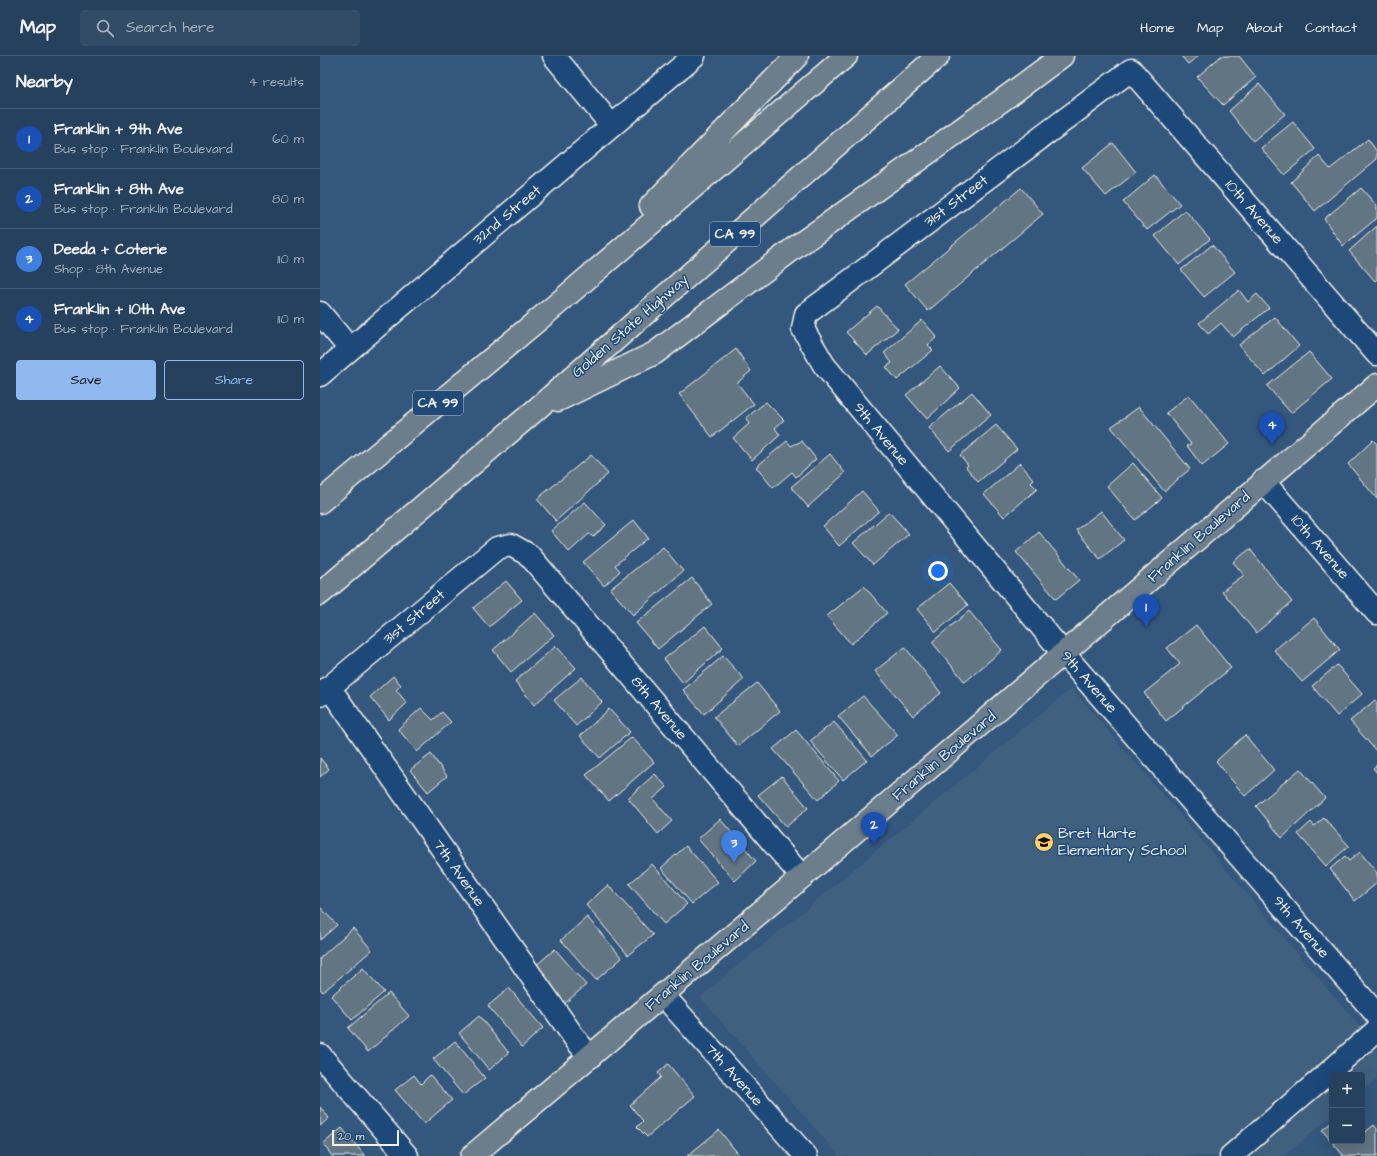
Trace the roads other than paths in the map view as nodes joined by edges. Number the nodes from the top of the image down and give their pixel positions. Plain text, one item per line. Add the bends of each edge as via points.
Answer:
1 (554, 56) edge
2 (694, 56) edge
3 (797, 56) edge
4 (846, 56) edge
5 (938, 56) edge
6 (1062, 56) edge
7 (1131, 70) joint
8 (612, 126) junction
9 (556, 304) junction
10 (320, 313) edge
11 (810, 343) joint
12 (350, 349) junction
13 (1377, 354) edge
14 (320, 375) edge
15 (1377, 385) edge
16 (532, 413) junction
17 (1263, 481) junction
18 (320, 502) edge
19 (511, 545) joint
20 (320, 594) edge
21 (1377, 613) edge
22 (1064, 654) junction
23 (325, 691) edge
24 (802, 877) junction
25 (663, 995) junction
26 (1377, 1015) edge
27 (1377, 1030) edge
28 (320, 1055) edge
29 (590, 1057) junction
30 (407, 1156) edge
31 (472, 1156) edge
32 (806, 1156) edge
33 (1231, 1156) edge

1 - 8 street
2 - 8 street, 32nd Street
3 - 9 main road
4 - 9 main road, CA 99
5 - 16 main road, Golden State Highway / CA 99
6 - 16 main road via 793,249 655,353
7 - 11 street, 31st Street via 806,314 802,329
7 - 13 street, 10th Avenue
8 - 12 street, 32nd Street
9 - 18 main road, CA 99
10 - 12 street
11 - 22 street, 9th Avenue via 824,365
12 - 14 street, 32nd Street
15 - 17 main road, Franklin Boulevard
16 - 20 main road, Golden State Highway / CA 99
17 - 21 street, 10th Avenue
17 - 22 main road, Franklin Boulevard
19 - 23 street, 31st Street via 497,548
19 - 24 street, 8th Avenue via 529,555
22 - 24 main road, Franklin Boulevard
22 - 26 street, 9th Avenue
23 - 29 street, 7th Avenue
24 - 25 main road, Franklin Boulevard
25 - 29 main road, Franklin Boulevard
25 - 32 street, 7th Avenue
27 - 33 street
28 - 30 street
29 - 31 main road, Franklin Boulevard

